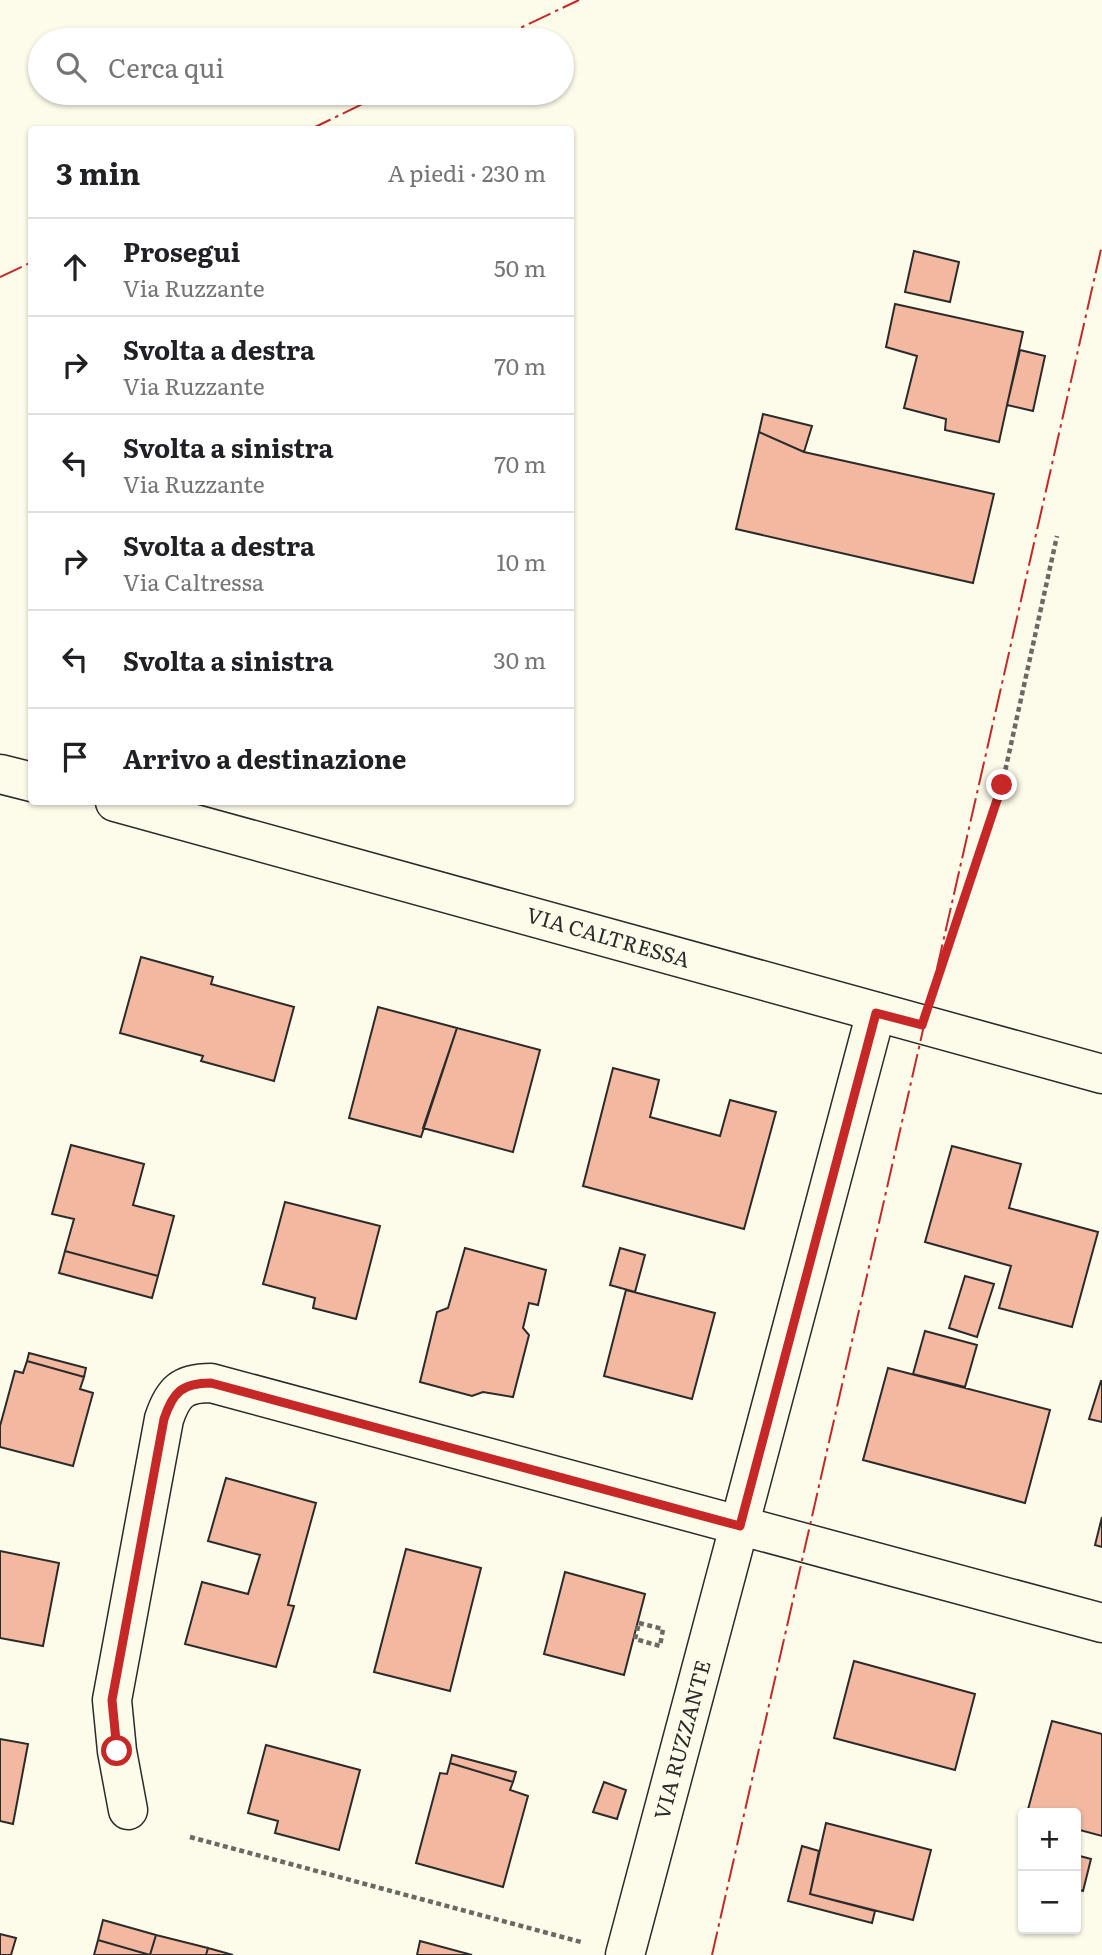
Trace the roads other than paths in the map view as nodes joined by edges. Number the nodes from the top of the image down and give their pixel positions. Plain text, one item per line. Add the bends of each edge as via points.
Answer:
1 (0, 775) edge
2 (28, 781) edge
3 (125, 805) edge
4 (876, 1013) junction
5 (1102, 1074) edge
6 (740, 1526) junction
7 (1102, 1623) edge
8 (128, 1810) dead end
9 (625, 1955) edge

1 - 2 street
3 - 4 street, VIA CALTRESSA
4 - 5 street, VIA CALTRESSA
4 - 6 street, VIA RUZZANTE
6 - 7 street
6 - 8 street via 211,1383 180,1389 164,1419 112,1700
6 - 9 street, VIA RUZZANTE

